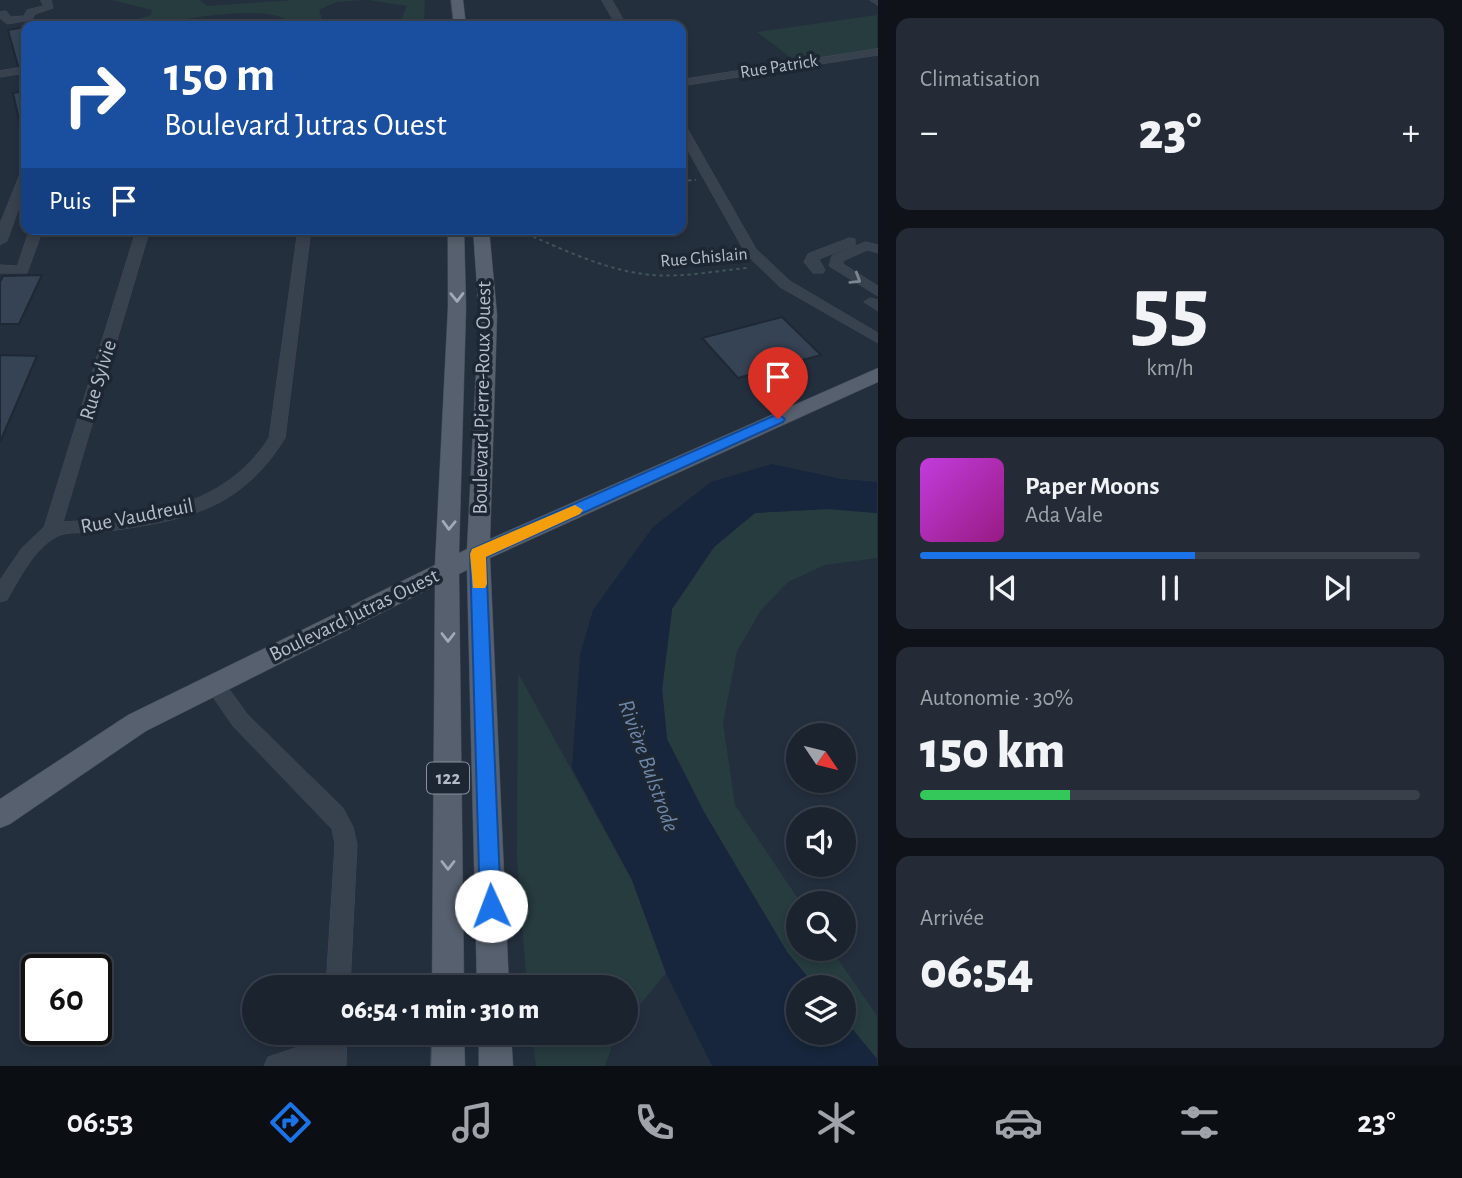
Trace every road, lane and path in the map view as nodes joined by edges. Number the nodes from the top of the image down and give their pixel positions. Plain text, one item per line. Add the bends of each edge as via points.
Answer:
1 (46, 0) edge
2 (457, 0) edge
3 (610, 0) edge
4 (3, 11) edge
5 (458, 21) edge
6 (620, 21) edge
7 (877, 52) edge
8 (21, 71) edge
9 (0, 74) edge
10 (686, 82) edge
11 (686, 137) edge
12 (21, 186) edge
13 (35, 235) edge
14 (143, 235) edge
15 (304, 235) edge
16 (456, 235) edge
17 (481, 235) edge
18 (534, 235) edge
19 (877, 240) edge
20 (0, 241) edge
21 (877, 249) edge
22 (765, 265) junction
23 (0, 269) edge
24 (818, 270) dead end
25 (877, 292) edge
26 (877, 299) edge
27 (877, 307) edge
28 (877, 339) edge
29 (877, 374) edge
30 (52, 531) junction
31 (478, 554) junction
32 (447, 569) junction
33 (0, 595) edge
34 (214, 684) junction
35 (0, 815) edge
36 (339, 975) edge
37 (448, 975) edge
38 (494, 975) edge
39 (448, 1045) edge
40 (495, 1045) edge
41 (334, 1049) edge
42 (277, 1066) edge
43 (448, 1066) edge
44 (496, 1066) edge

1 - 4 street via 48,8 30,12 29,18 7,21
2 - 5 main road
3 - 6 street
7 - 10 street, Rue Patrick
8 - 9 street
11 - 22 street via 751,251
12 - 20 street
13 - 23 street via 22,270
14 - 30 street, Rue Sylvie
15 - 30 street, Rue Vaudreuil via 277,438 267,457 243,483 214,500 174,514
16 -> 32 main road, Boulevard Pierre-Roux Ouest / 122
17 - 31 main road, Boulevard Pierre-Roux Ouest / 122 via 488,315
18 - 22 path, Rue Ghislain via 557,248 642,274 698,274
19 - 24 street via 862,237 813,257 811,262
21 -> 25 street via 866,246 837,259 836,266
22 - 28 street via 785,284
26 - 27 street via 871,302
29 - 31 main road, Boulevard Jutras Ouest
30 - 33 street, Rue Vaudreuil
31 - 32 main road, Boulevard Jutras Ouest
31 - 38 main road, Boulevard Pierre-Roux Ouest / 122
32 - 34 main road, Boulevard Jutras Ouest
32 -> 37 main road, Boulevard Pierre-Roux Ouest / 122
34 - 35 main road, Boulevard Jutras Ouest via 137,723
34 - 36 street via 240,720 342,827 346,844
39 - 43 main road
40 - 44 main road
41 - 42 street

